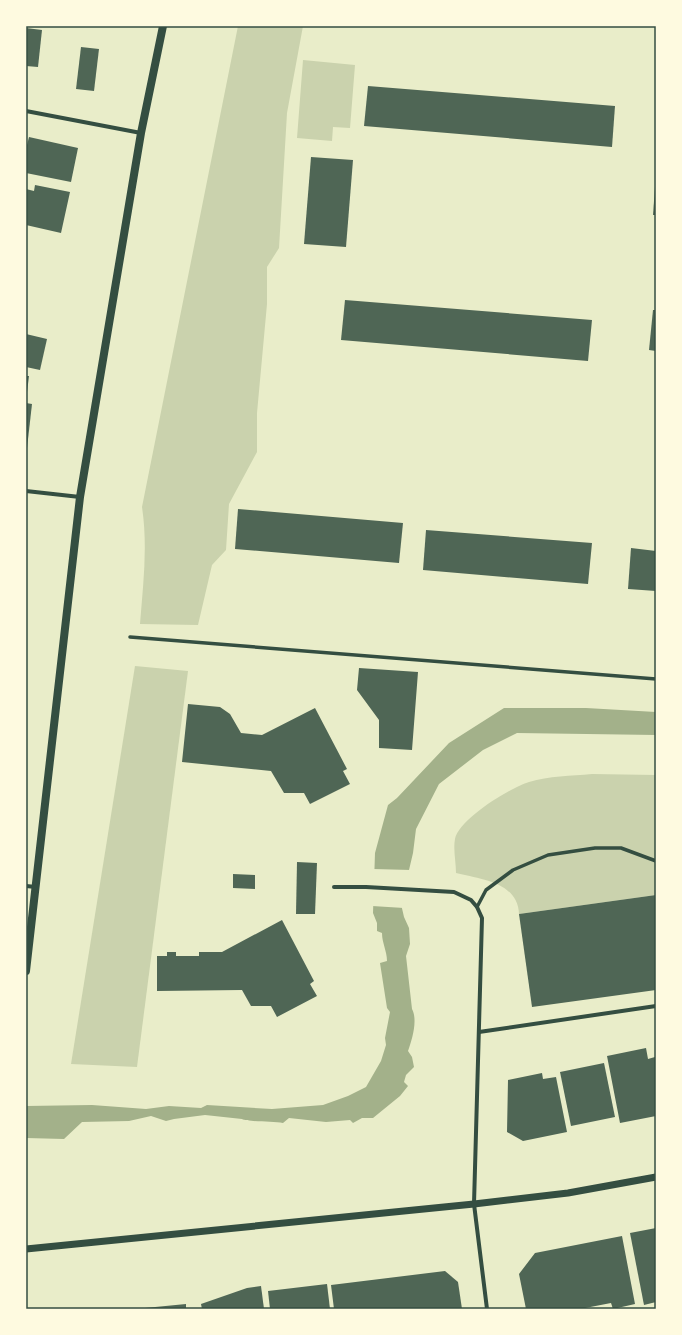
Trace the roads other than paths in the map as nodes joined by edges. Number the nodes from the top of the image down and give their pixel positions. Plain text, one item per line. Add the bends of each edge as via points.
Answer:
1 (163, 26) edge
2 (26, 111) edge
3 (141, 133) junction
4 (26, 491) edge
5 (80, 497) junction
6 (130, 637) dead end
7 (656, 679) edge
8 (656, 861) edge
9 (26, 886) edge
10 (36, 887) junction
11 (334, 887) dead end
12 (477, 907) junction
13 (26, 971) edge
14 (656, 1006) edge
15 (479, 1032) junction
16 (656, 1177) edge
17 (474, 1204) junction
18 (26, 1249) edge
19 (487, 1309) edge

1 - 3 main road
2 - 3 street
3 - 5 main road
4 - 5 street
5 - 10 main road
6 - 7 street
8 - 12 street via 621,848 595,848 548,855 508,874 486,890
9 - 10 street
10 - 13 main road
11 - 12 street via 454,892 470,900
12 - 15 street via 482,918
14 - 15 street
15 - 17 street
16 - 17 street via 568,1193
17 - 18 street
17 - 19 street

